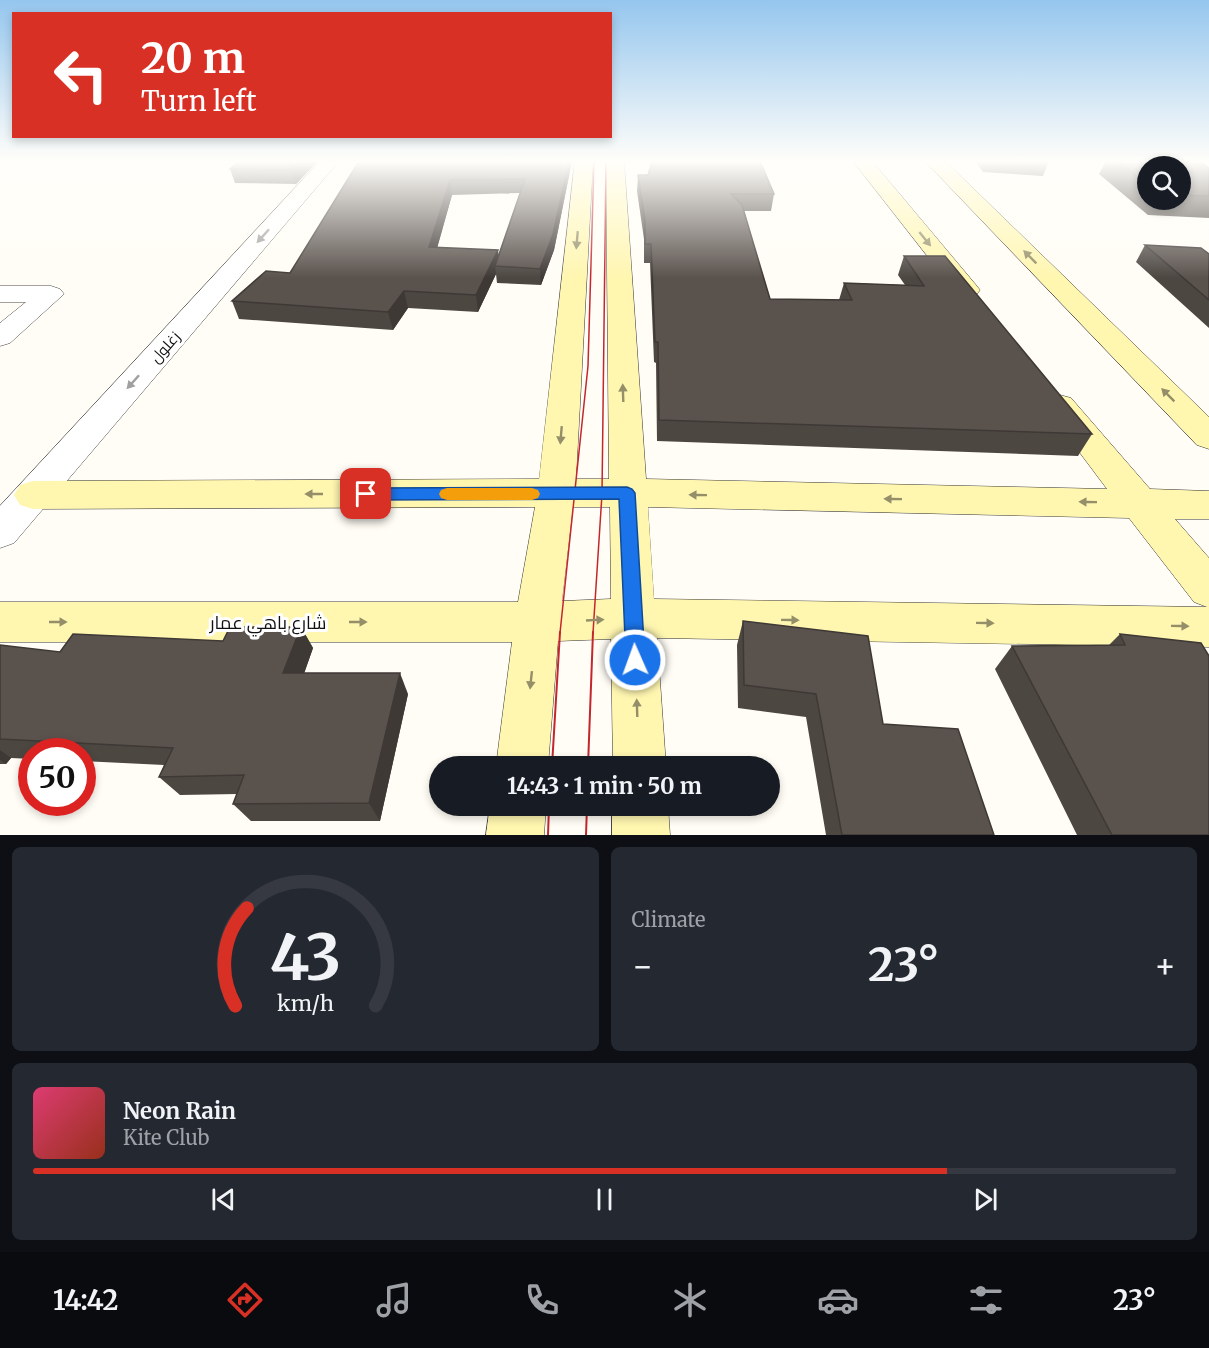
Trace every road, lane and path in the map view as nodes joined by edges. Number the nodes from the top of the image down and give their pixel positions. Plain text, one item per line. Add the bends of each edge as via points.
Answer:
1 (295, 200) edge
2 (581, 200) edge
3 (616, 200) edge
4 (894, 200) edge
5 (973, 200) edge
6 (0, 294) edge
7 (984, 311) edge
8 (0, 337) edge
9 (1044, 384) edge
10 (1209, 437) edge
11 (627, 493) junction
12 (556, 494) junction
13 (33, 495) junction
14 (1142, 504) junction
15 (1209, 505) edge
16 (0, 532) edge
17 (1209, 589) edge
18 (634, 618) junction
19 (0, 622) edge
20 (537, 622) junction
21 (1209, 627) edge
22 (523, 756) edge
23 (639, 756) edge
24 (517, 816) edge
25 (640, 816) edge
26 (515, 835) edge
27 (641, 835) edge

1 -> 13 street, زغلول
2 -> 12 main road
11 -> 3 main road
4 -> 7 main road
10 -> 5 main road
6 - 8 street via 51,294
9 - 14 main road
11 - 12 main road
14 -> 11 main road
11 - 18 main road
12 -> 13 main road
12 - 20 main road
13 - 16 street, زغلول
14 - 15 main road
14 - 17 main road
20 -> 18 main road, شارع باهي عمار
18 -> 21 main road, شارع باهي عمار
23 -> 18 main road
19 -> 20 main road, شارع باهي عمار
20 -> 22 main road
24 - 26 main road
25 - 27 main road

